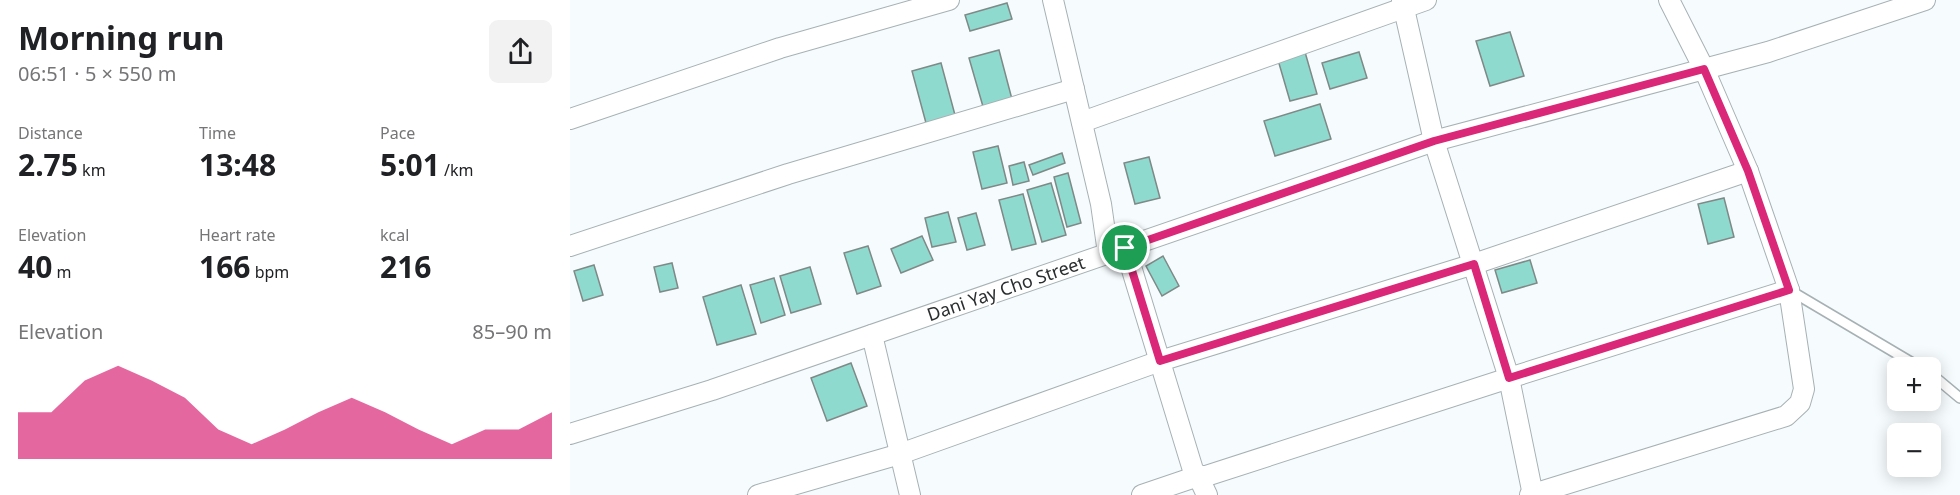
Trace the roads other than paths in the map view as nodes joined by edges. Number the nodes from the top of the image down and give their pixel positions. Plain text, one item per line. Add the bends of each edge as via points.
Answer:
1 (948, 0) edge
2 (1053, 0) edge
3 (1426, 0) edge
4 (1669, 0) edge
5 (1925, 0) edge
6 (1403, 4) edge
7 (1704, 69) junction
8 (1074, 89) junction
9 (570, 119) edge
10 (1082, 122) junction
11 (1434, 141) junction
12 (1748, 171) junction
13 (570, 246) edge
14 (1117, 250) junction
15 (1474, 264) junction
16 (1789, 290) junction
17 (872, 335) junction
18 (1902, 357) edge
19 (1160, 361) junction
20 (1509, 378) junction
21 (1941, 382) edge
22 (1960, 398) edge
23 (570, 434) edge
24 (900, 454) junction
25 (1198, 476) junction
26 (758, 495) edge
27 (910, 495) edge
28 (1142, 495) edge
29 (1207, 495) edge
30 (1532, 495) edge

1 - 9 street via 780,48
2 - 8 street
3 - 6 street
4 - 7 street
5 - 7 street, Dani Yay Cho Street
6 - 10 street
6 - 11 street
7 - 11 street, Dani Yay Cho Street
7 - 12 street
8 - 10 street
8 - 13 street via 788,174
10 - 14 street via 1101,204
11 - 14 street, Dani Yay Cho Street
11 - 15 street
12 - 15 street
12 - 16 street
14 - 17 street, Dani Yay Cho Street
14 - 19 street
15 - 19 street
15 - 20 street
16 - 18 lane
16 - 20 street
16 - 30 street via 1804,389 1800,403 1786,416
17 - 23 street, Dani Yay Cho Street
17 - 24 street
19 - 24 street
19 - 25 street
20 - 25 street via 1206,477
20 - 30 street
21 - 22 lane
24 - 26 street
24 - 27 street
25 - 28 street
25 - 29 street

